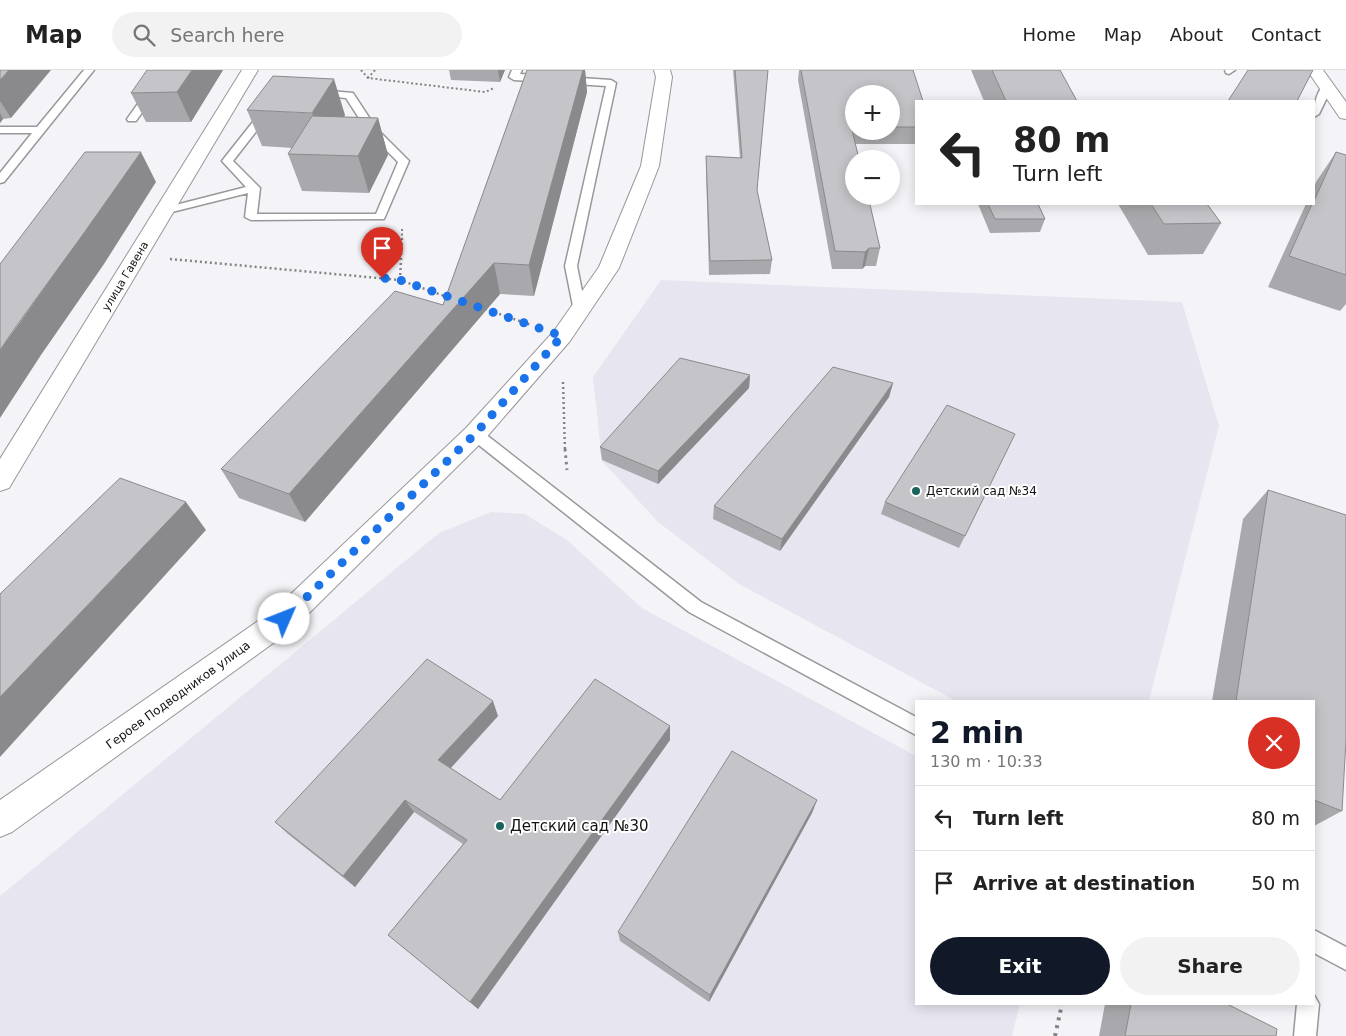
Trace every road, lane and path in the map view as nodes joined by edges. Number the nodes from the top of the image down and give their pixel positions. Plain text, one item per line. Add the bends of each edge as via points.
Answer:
1 (89, 70) edge
2 (167, 70) edge
3 (250, 70) edge
4 (375, 70) edge
5 (662, 70) edge
6 (1315, 70) edge
7 (516, 74) edge
8 (1327, 87) junction
9 (311, 93) edge
10 (276, 100) edge
11 (1315, 112) edge
12 (1346, 114) edge
13 (132, 119) dead end
14 (0, 130) edge
15 (40, 130) junction
16 (0, 180) edge
17 (254, 188) junction
18 (164, 210) junction
19 (137, 256) junction
20 (454, 299) edge
21 (481, 308) edge
22 (580, 311) junction
23 (562, 336) junction
24 (563, 381) dead end
25 (475, 434) junction
26 (573, 475) dead end
27 (0, 481) edge
28 (915, 725) edge
29 (0, 820) edge
30 (1315, 942) edge
31 (1346, 959) edge
32 (1062, 1005) edge
33 (1308, 1005) edge
34 (1055, 1036) edge
35 (1306, 1036) edge

1 - 15 lane
2 - 13 lane
3 - 18 street, улица Гавена
4 - 7 path via 368,78 485,92
5 - 22 street, Героев Подводников улица via 664,77 650,166 609,268
6 - 8 street
7 - 22 lane via 611,83 571,266
8 - 11 lane
8 - 12 street
9 - 17 lane via 350,94 372,130 404,162 380,217 251,217
10 - 17 lane via 227,161
14 - 15 lane
15 - 16 lane
17 - 18 lane
18 - 19 street, улица Гавена
19 - 20 path via 400,280
19 - 27 street, улица Гавена
21 - 23 path
22 - 23 street, Героев Подводников улица
23 - 25 street, Героев Подводников улица
24 - 26 path via 566,468
25 - 28 lane via 695,606
25 - 29 street, Героев Подводников улица via 284,619
30 - 31 lane
32 - 34 path
33 - 35 lane

